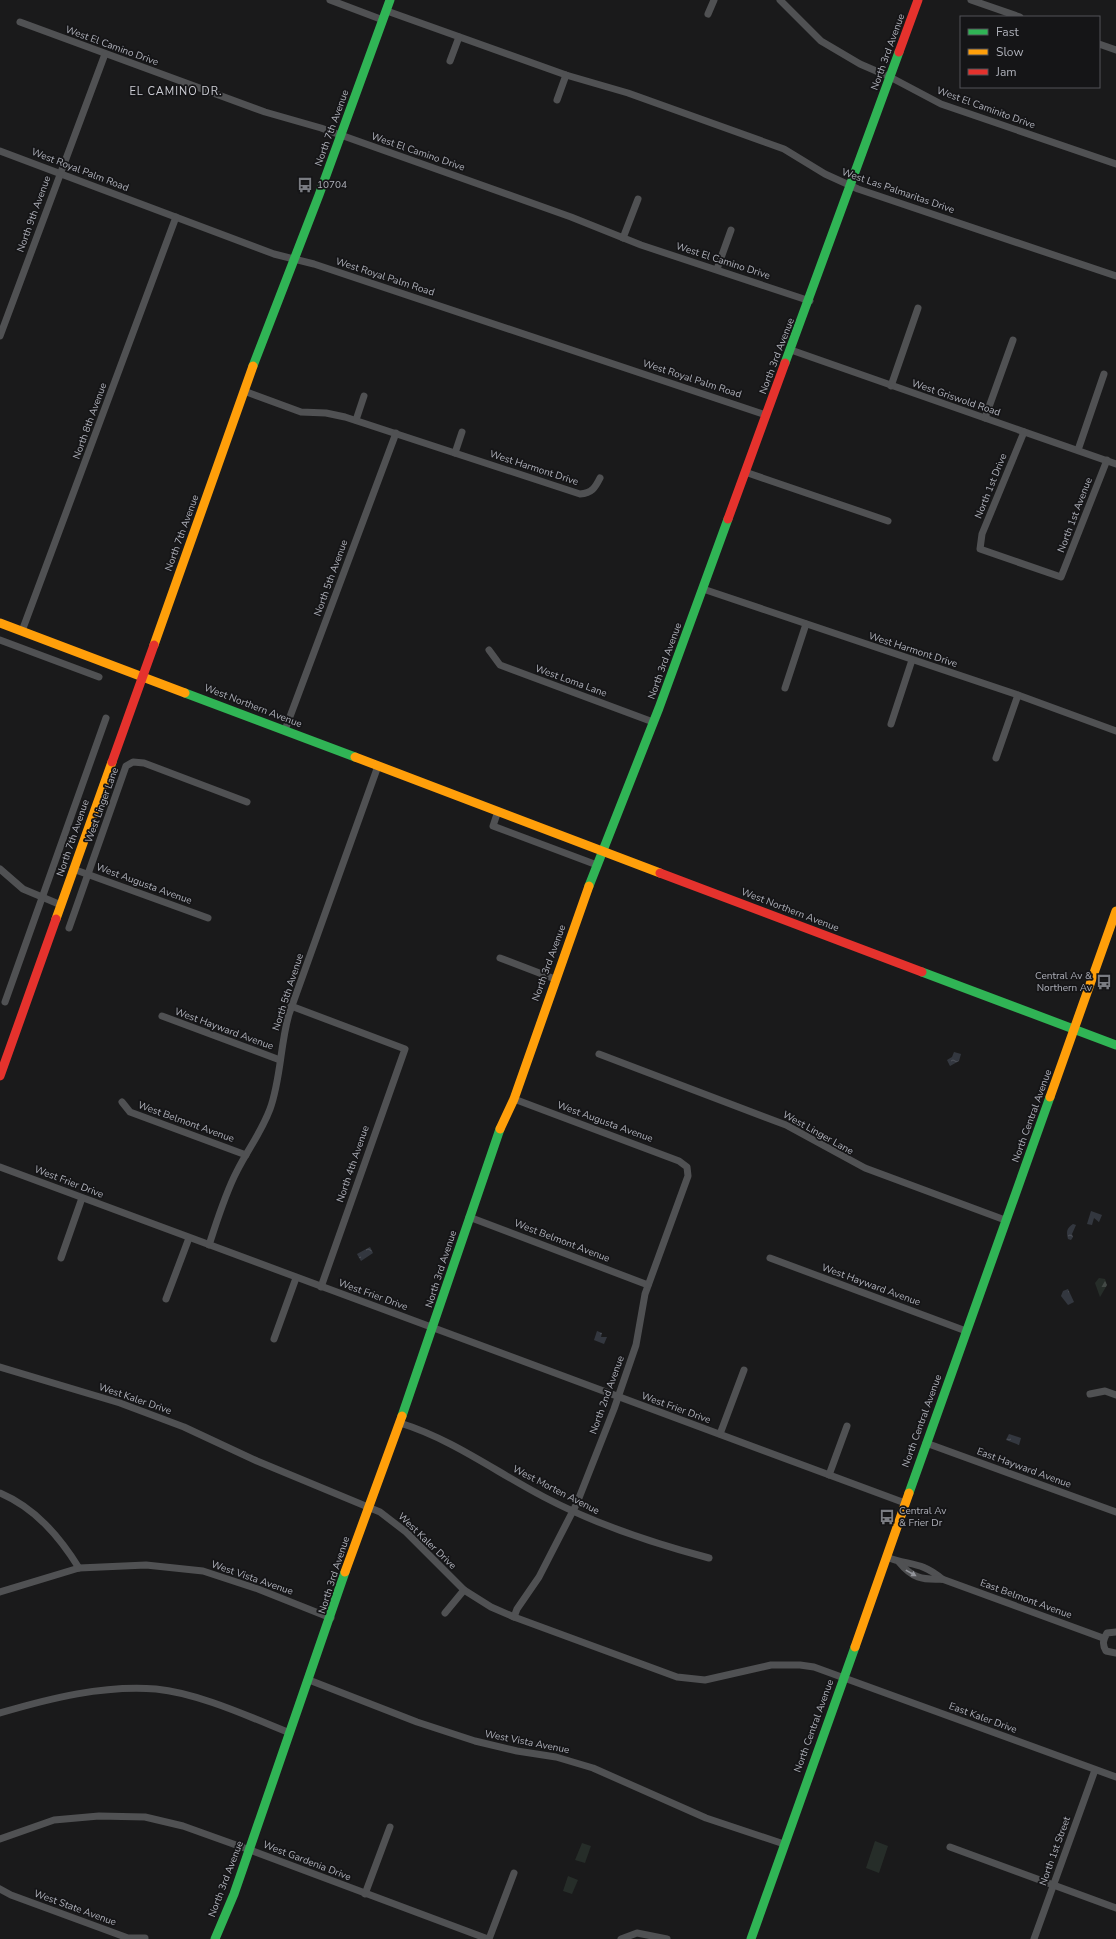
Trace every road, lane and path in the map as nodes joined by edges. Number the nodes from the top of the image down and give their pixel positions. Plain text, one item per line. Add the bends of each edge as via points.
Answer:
1 (330, 0) edge
2 (390, 0) edge
3 (714, 0) edge
4 (780, 0) edge
5 (918, 0) edge
6 (971, 0) edge
7 (386, 11) junction
8 (708, 14) dead end
9 (1017, 16) edge
10 (383, 20) junction
11 (20, 22) dead end
12 (459, 37) junction
13 (1100, 44) edge
14 (1116, 50) edge
15 (105, 54) junction
16 (450, 62) dead end
17 (566, 75) junction
18 (890, 77) junction
19 (557, 100) dead end
20 (341, 135) junction
21 (0, 151) edge
22 (1116, 164) edge
23 (60, 173) junction
24 (850, 186) junction
25 (638, 199) dead end
26 (176, 217) junction
27 (731, 230) dead end
28 (623, 238) junction
29 (294, 259) junction
30 (717, 269) junction
31 (1116, 276) edge
32 (810, 300) junction
33 (918, 308) dead end
34 (0, 336) edge
35 (1013, 340) dead end
36 (791, 350) junction
37 (1104, 374) dead end
38 (891, 386) junction
39 (244, 391) junction
40 (364, 396) dead end
41 (766, 415) junction
42 (985, 418) junction
43 (356, 420) junction
44 (462, 432) dead end
45 (1024, 432) junction
46 (396, 433) junction
47 (1078, 450) junction
48 (455, 453) junction
49 (1107, 460) junction
50 (1116, 464) edge
51 (745, 472) junction
52 (600, 478) dead end
53 (888, 521) dead end
54 (1061, 577) joint
55 (702, 589) junction
56 (0, 623) edge
57 (806, 624) junction
58 (22, 631) junction
59 (0, 640) edge
60 (489, 650) dead end
61 (912, 660) junction
62 (142, 676) junction
63 (99, 677) dead end
64 (785, 688) dead end
65 (1018, 695) junction
66 (106, 718) dead end
67 (654, 722) junction
68 (891, 724) dead end
69 (285, 730) junction
70 (1116, 731) edge
71 (996, 758) dead end
72 (378, 766) junction
73 (247, 802) dead end
74 (498, 811) junction
75 (603, 851) junction
76 (597, 865) junction
77 (0, 869) edge
78 (74, 869) junction
79 (88, 874) junction
80 (42, 898) junction
81 (61, 905) junction
82 (1116, 911) edge
83 (208, 918) dead end
84 (69, 928) dead end
85 (500, 958) dead end
86 (555, 979) junction
87 (5, 1002) dead end
88 (292, 1006) junction
89 (162, 1016) dead end
90 (1075, 1029) junction
91 (1116, 1045) edge
92 (599, 1054) dead end
93 (280, 1060) junction
94 (0, 1076) edge
95 (514, 1099) junction
96 (122, 1102) dead end
97 (246, 1155) junction
98 (0, 1167) edge
99 (687, 1167) joint
100 (82, 1198) junction
101 (469, 1217) junction
102 (1005, 1220) junction
103 (188, 1238) junction
104 (210, 1246) junction
105 (61, 1258) dead end
106 (770, 1258) dead end
107 (296, 1278) junction
108 (648, 1285) junction
109 (321, 1286) junction
110 (166, 1299) dead end
111 (433, 1328) junction
112 (966, 1330) junction
113 (274, 1339) dead end
114 (0, 1367) edge
115 (744, 1370) dead end
116 (1090, 1394) dead end
117 (1116, 1395) edge
118 (618, 1396) junction
119 (400, 1424) junction
120 (847, 1426) dead end
121 (720, 1434) junction
122 (926, 1443) junction
123 (829, 1475) junction
124 (0, 1493) edge
125 (905, 1503) junction
126 (368, 1507) junction
127 (573, 1511) junction
128 (1116, 1512) edge
129 (886, 1557) junction
130 (710, 1558) dead end
131 (899, 1562) junction
132 (79, 1568) junction
133 (942, 1579) junction
134 (464, 1590) junction
135 (0, 1592) edge
136 (445, 1613) dead end
137 (514, 1617) junction
138 (331, 1618) junction
139 (1116, 1632) edge
140 (1104, 1638) junction
141 (1116, 1653) edge
142 (844, 1677) junction
143 (309, 1680) junction
144 (0, 1713) edge
145 (290, 1733) junction
146 (1094, 1770) junction
147 (1116, 1778) edge
148 (390, 1827) dead end
149 (0, 1839) edge
150 (784, 1844) junction
151 (950, 1847) dead end
152 (250, 1850) junction
153 (514, 1873) dead end
154 (1053, 1885) junction
155 (0, 1889) edge
156 (365, 1894) junction
157 (1116, 1908) edge
158 (145, 1938) dead end
159 (215, 1939) edge
160 (488, 1939) edge
161 (621, 1939) edge
162 (667, 1939) edge
163 (751, 1939) edge
164 (1034, 1939) edge

1 - 10 street
2 - 7 main road, North 7th Avenue
3 - 8 street
4 - 18 street, West El Caminito Drive via 821,41 860,64
5 - 18 main road, North 3rd Avenue
6 - 9 street
7 - 10 main road, North 7th Avenue
7 - 12 street, West Las Palmaritas Drive
10 - 20 main road, North 7th Avenue
11 - 15 street, West El Camino Drive
12 - 16 street
12 - 17 street, West Las Palmaritas Drive
13 - 14 street
15 - 20 street, West El Camino Drive via 265,112
15 - 23 street, North 9th Avenue
17 - 19 street
17 - 24 street, West Las Palmaritas Drive via 628,93 784,149
18 - 22 street, West El Caminito Drive via 941,104
18 - 24 main road, North 3rd Avenue
20 - 28 street, West El Camino Drive
20 - 29 main road, North 7th Avenue
21 - 23 street, West Royal Palm Road
23 - 26 street, West Royal Palm Road
23 - 34 street, North 9th Avenue
24 - 31 street, West Las Palmaritas Drive
24 - 32 main road, North 3rd Avenue
25 - 28 street
26 - 29 street, West Royal Palm Road
26 - 58 street, North 8th Avenue
27 - 30 street, West El Camino Drive
28 - 30 street, West El Camino Drive
29 - 39 main road, North 7th Avenue
29 - 41 street, West Royal Palm Road
30 - 32 street, West El Camino Drive
32 - 36 main road, North 3rd Avenue
33 - 38 street
35 - 42 street
36 - 38 street, West Griswold Road
36 - 41 main road, North 3rd Avenue
37 - 47 street
38 - 42 street, West Griswold Road
39 - 43 street, West Harmont Drive via 301,412 326,413
39 - 62 main road, North 7th Avenue
40 - 43 street
41 - 51 main road, North 3rd Avenue
42 - 45 street, West Griswold Road
43 - 46 street, West Harmont Drive
44 - 48 street
45 - 47 street, West Griswold Road
45 - 54 street, North 1st Drive via 982,534 980,549
46 - 48 street, West Harmont Drive
46 - 69 street, North 5th Avenue
47 - 49 street, West Griswold Road
48 - 52 street, West Harmont Drive via 580,494 594,489
49 - 50 street, West Griswold Road
49 - 54 street, North 1st Avenue
51 - 53 street
51 - 55 main road, North 3rd Avenue
55 - 57 street, West Harmont Drive
55 - 67 main road, North 3rd Avenue
56 - 58 main road, West Northern Avenue
57 - 61 street, West Harmont Drive
57 - 64 street
58 - 62 main road, West Northern Avenue
59 - 63 street
60 - 67 street, West Loma Lane via 500,665
61 - 65 street, West Harmont Drive
61 - 68 street
62 - 69 main road, West Northern Avenue
62 - 78 main road, North 7th Avenue
65 - 70 street, West Harmont Drive
65 - 71 street
66 - 80 street, North 7th Avenue
67 - 75 main road, North 3rd Avenue
69 - 72 main road, West Northern Avenue
72 - 74 main road, West Northern Avenue
72 - 88 street, North 5th Avenue
73 - 79 street, West Linger Lane via 144,763 133,762 126,766
74 - 75 main road, West Northern Avenue
74 - 76 street via 493,826
75 - 76 main road, North 3rd Avenue
75 - 90 main road, West Northern Avenue
76 - 86 main road, North 3rd Avenue
77 - 80 street via 23,889
78 - 79 street, West Augusta Avenue
78 - 81 main road, North 7th Avenue
79 - 83 street, West Augusta Avenue
79 - 84 street, West Linger Lane
80 - 81 street
80 - 87 street, North 7th Avenue
81 - 94 main road, North 7th Avenue
82 - 90 main road, North Central Avenue
85 - 86 street
86 - 95 main road, North 3rd Avenue
88 - 93 street, North 5th Avenue via 285,1027
88 - 109 street, North 4th Avenue via 405,1049
89 - 93 street, West Hayward Avenue
90 - 91 main road, West Northern Avenue
90 - 102 main road, North Central Avenue
92 - 102 street, West Linger Lane via 786,1125 860,1166
93 - 97 street, North 5th Avenue via 271,1108
95 - 99 street, West Augusta Avenue via 679,1161
95 - 101 main road, North 3rd Avenue via 498,1134
96 - 97 street, West Belmont Avenue via 130,1112
97 - 104 street, North 5th Avenue via 234,1177
98 - 100 street, West Frier Drive
99 - 108 street, North 2nd Avenue via 688,1176
100 - 103 street, West Frier Drive
100 - 105 street
101 - 108 street, West Belmont Avenue
101 - 111 main road, North 3rd Avenue
102 - 112 main road, North Central Avenue
103 - 104 street, West Frier Drive
103 - 110 street
104 - 107 street, West Frier Drive
106 - 112 street, West Hayward Avenue
107 - 109 street, West Frier Drive
107 - 113 street
108 - 118 street, North 2nd Avenue via 641,1309 636,1345
109 - 111 street, West Frier Drive
111 - 118 street, West Frier Drive
111 - 119 main road, North 3rd Avenue
112 - 122 main road, North Central Avenue
114 - 126 street, West Kaler Drive via 120,1403 184,1427 257,1461
115 - 121 street
116 - 117 street via 1105,1391
118 - 121 street, West Frier Drive
118 - 127 street, North 2nd Avenue
119 - 126 main road, North 3rd Avenue
119 - 127 street, West Morten Avenue via 445,1441 543,1497
120 - 123 street
121 - 123 street, West Frier Drive
122 - 125 main road, North Central Avenue
122 - 128 street, East Hayward Avenue
123 - 125 street, West Frier Drive
124 - 132 street via 14,1499 38,1517 54,1533
125 - 129 main road, North Central Avenue
126 - 134 street, West Kaler Drive via 391,1519
126 - 138 main road, North 3rd Avenue
127 - 130 street, West Morten Avenue via 641,1539
127 - 137 street, North 2nd Avenue via 539,1577
129 - 131 street, East Belmont Avenue
129 - 142 main road, North Central Avenue
131 - 133 street, East Belmont Avenue via 913,1563 931,1569
131 -> 133 street, East Belmont Avenue via 909,1573 926,1580
132 - 135 street, West Vista Avenue
132 - 138 street, West Vista Avenue via 146,1565 203,1571 258,1589
133 - 140 street, East Belmont Avenue
134 - 136 street
134 - 137 street, West Kaler Drive via 491,1607
137 - 142 street, West Kaler Drive via 683,1678 705,1680 771,1665 814,1667
138 - 143 main road, North 3rd Avenue
139 - 140 street via 1107,1633
140 - 141 street via 1103,1645 1106,1651
142 - 146 street, East Kaler Drive
142 - 150 main road, North Central Avenue
143 - 145 main road, North 3rd Avenue
143 - 150 street, West Vista Avenue via 475,1742 556,1756 593,1768 706,1818
144 - 145 street via 53,1697 125,1689 157,1689 192,1696
145 - 152 main road, North 3rd Avenue
146 - 147 street, East Kaler Drive
146 - 154 street, North 1st Street
148 - 156 street
149 - 152 street, West Gardenia Drive via 54,1820 99,1816 144,1817 183,1826
150 - 163 main road, North Central Avenue
151 - 154 street
152 - 156 street, West Gardenia Drive
152 - 159 main road, North 3rd Avenue
153 - 160 street
154 - 157 street
154 - 164 street, North 1st Street
155 - 158 street, West State Avenue via 128,1938
156 - 160 street, West Gardenia Drive
161 - 162 street via 637,1933

